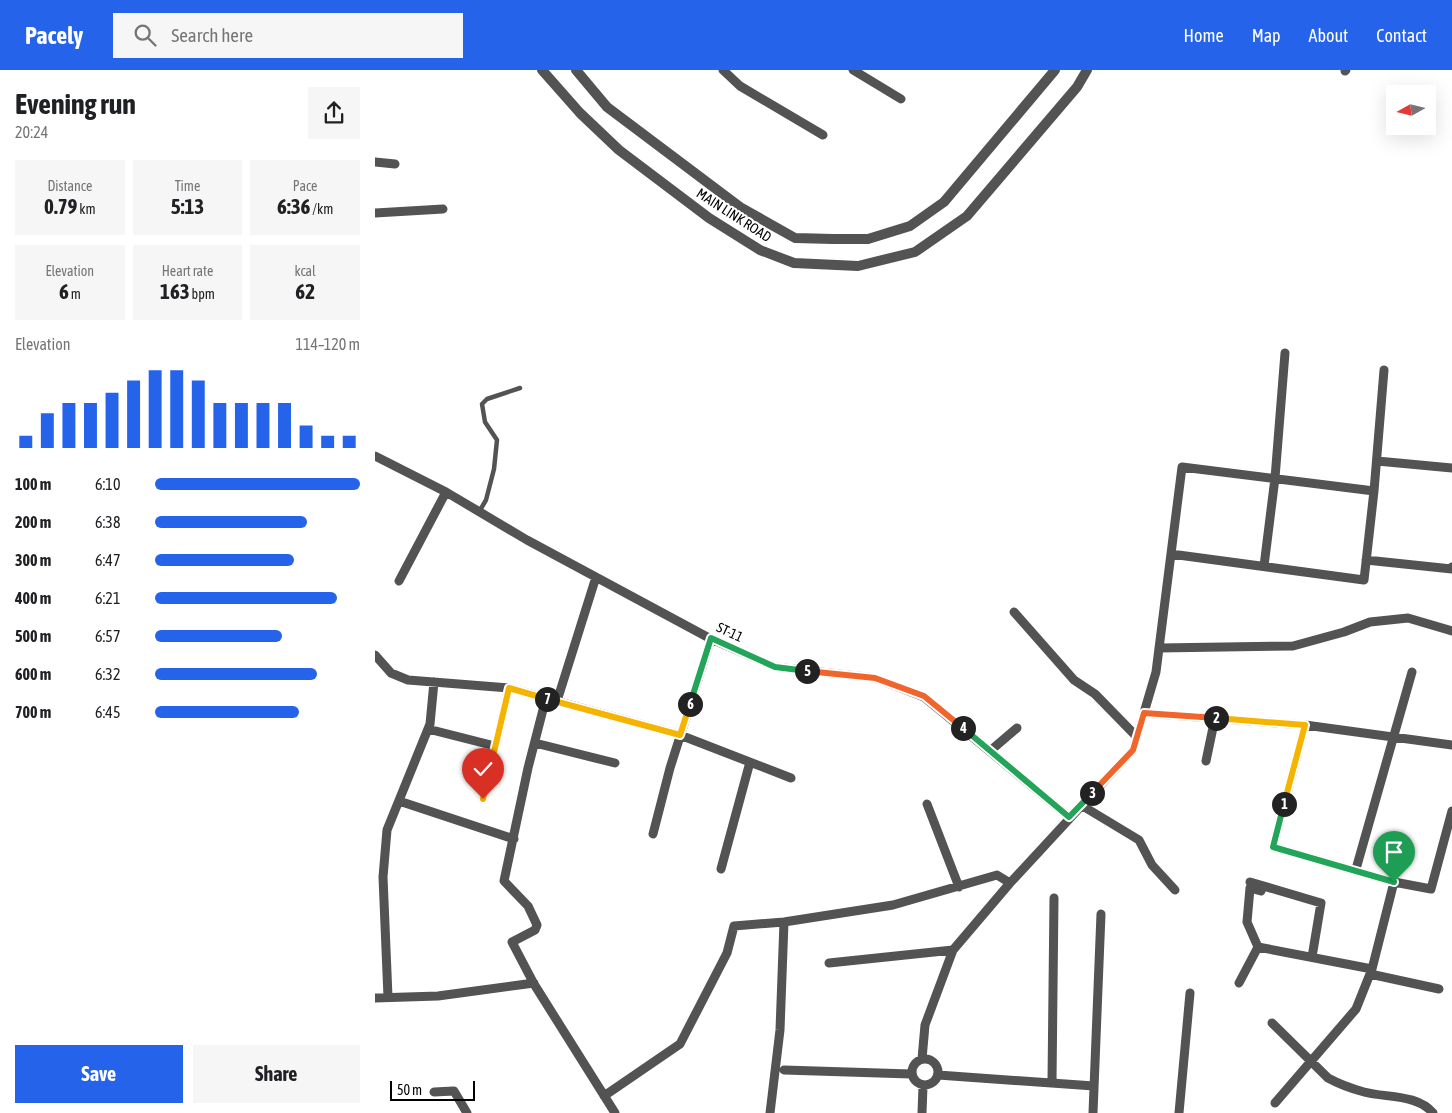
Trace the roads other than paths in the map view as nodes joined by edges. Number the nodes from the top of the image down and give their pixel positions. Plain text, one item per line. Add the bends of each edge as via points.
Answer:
1 (542, 70) edge
2 (576, 70) edge
3 (723, 70) edge
4 (853, 70) edge
5 (1055, 70) edge
6 (1087, 70) edge
7 (901, 99) dead end
8 (823, 134) dead end
9 (375, 162) edge
10 (395, 164) dead end
11 (443, 209) dead end
12 (375, 213) edge
13 (1285, 353) dead end
14 (1384, 370) dead end
15 (520, 388) dead end
16 (375, 456) edge
17 (1377, 460) junction
18 (1452, 468) edge
19 (1275, 478) junction
20 (1374, 491) junction
21 (446, 492) junction
22 (479, 514) junction
23 (1171, 554) junction
24 (1366, 560) junction
25 (1263, 566) junction
26 (1452, 567) edge
27 (596, 577) junction
28 (399, 581) dead end
29 (1014, 612) dead end
30 (1452, 631) edge
31 (711, 638) junction
32 (1159, 648) junction
33 (375, 655) edge
34 (1412, 672) dead end
35 (434, 682) junction
36 (509, 688) junction
37 (546, 698) junction
38 (557, 701) junction
39 (1144, 713) junction
40 (1215, 718) junction
41 (1305, 725) junction
42 (1017, 728) dead end
43 (428, 729) junction
44 (680, 735) junction
45 (1394, 736) junction
46 (1137, 738) junction
47 (535, 743) junction
48 (1452, 744) edge
49 (495, 746) junction
50 (990, 750) junction
51 (1206, 761) dead end
52 (750, 762) junction
53 (615, 764) dead end
54 (791, 778) dead end
55 (483, 799) dead end
56 (399, 801) junction
57 (927, 804) dead end
58 (1081, 805) junction
59 (1452, 811) edge
60 (1069, 817) junction
61 (653, 834) dead end
62 (514, 839) junction
63 (721, 869) dead end
64 (1356, 869) junction
65 (1250, 882) dead end
66 (1394, 882) junction
67 (1010, 883) junction
68 (959, 887) junction
69 (1175, 890) dead end
70 (1261, 891) dead end
71 (1054, 898) dead end
72 (1101, 914) dead end
73 (784, 922) junction
74 (1257, 947) junction
75 (953, 950) junction
76 (1312, 957) junction
77 (829, 963) dead end
78 (1371, 971) junction
79 (534, 983) junction
80 (1239, 983) dead end
81 (1439, 989) dead end
82 (1190, 992) dead end
83 (388, 997) junction
84 (375, 998) edge
85 (1272, 1023) dead end
86 (922, 1059) junction
87 (1311, 1060) junction
88 (785, 1070) dead end
89 (911, 1074) junction
90 (938, 1075) junction
91 (1052, 1082) junction
92 (923, 1086) junction
93 (1094, 1086) junction
94 (434, 1092) dead end
95 (604, 1096) junction
96 (1275, 1103) dead end
97 (467, 1113) edge
98 (615, 1113) edge
99 (770, 1113) edge
100 (922, 1113) edge
101 (1093, 1113) edge
102 (1179, 1113) edge
103 (1433, 1113) edge

1 - 6 street, MAIN LINK ROAD via 579,113 619,150 709,218 760,250 794,263 858,266 915,252 967,216 1077,87
2 - 5 street, MAIN LINK ROAD via 607,107 740,207 795,238 833,239 868,239 910,226 944,202
3 - 8 street via 741,86
4 - 7 street
9 - 10 street
11 - 12 street
13 - 19 street
14 - 17 street
15 - 22 lane via 487,399 482,404 485,422 497,440 494,469
16 - 21 street, ST-11
17 - 18 street
17 - 20 street
19 - 20 street
19 - 23 street via 1182,467
19 - 25 street
20 - 24 street
21 - 22 street, ST-11
21 - 28 street
22 - 27 street, ST-11
23 - 25 street
23 - 32 street
24 - 25 street via 1364,580
24 - 26 street
27 - 31 street, ST-11
27 - 38 street
29 - 46 street via 1074,680 1095,694
30 - 32 street via 1408,618 1370,622 1293,646
31 - 44 street
31 - 50 street, ST-11 via 775,667 875,678 924,696
32 - 39 street
33 - 35 street via 391,673 408,680
34 - 45 street
35 - 36 street
35 - 43 street
36 - 37 street
36 - 49 street
37 - 38 street
37 - 47 street
38 - 44 street
39 - 40 street
39 - 46 street
40 - 41 street
40 - 51 street
41 - 45 street
41 - 64 street via 1273,847
42 - 50 street
43 - 49 street
43 - 56 street
44 - 52 street
44 - 61 street
45 - 48 street
45 - 64 street
46 - 58 street via 1133,750
47 - 53 street
47 - 62 street
49 - 55 street
50 - 60 street, ST-11
52 - 54 street
52 - 63 street
56 - 62 street
56 - 83 street via 387,830 383,877
57 - 68 street
58 - 60 street
58 - 69 street via 1139,840 1152,865
59 - 66 street via 1431,889
60 - 67 street
62 - 79 street via 504,881 527,906 537,925 535,930 512,942
64 - 66 street
65 - 76 street via 1321,903
66 - 78 street
67 - 68 street via 997,875
67 - 75 street
68 - 73 street via 893,905
70 - 74 street via 1250,888 1246,918
71 - 91 street
72 - 93 street
73 - 95 street via 734,926 724,961 680,1044
73 - 99 street via 779,1030
74 - 76 street
74 - 80 street
75 - 77 street
75 - 86 street via 925,1025
76 - 78 street
78 - 81 street
78 - 87 street via 1356,1009
79 - 83 street via 439,996
79 - 95 street
82 - 102 street
83 - 84 street
85 - 87 street
86 - 89 street via 913,1066
86 - 90 street via 934,1063
87 - 96 street
87 - 103 street via 1336,1082 1364,1092 1419,1102
88 - 89 street
89 - 92 street via 915,1082
90 - 91 street
90 - 92 street via 934,1082
91 - 93 street
92 - 100 street
93 - 101 street
94 - 97 street via 454,1090
95 - 98 street

